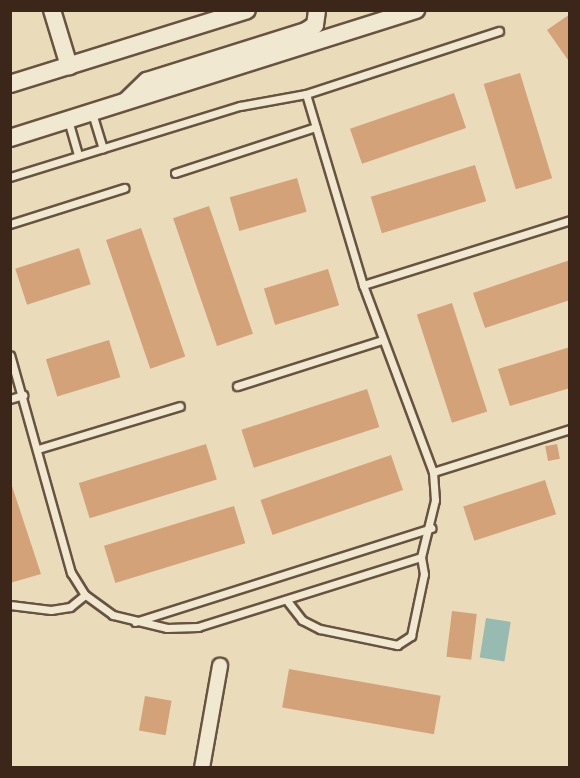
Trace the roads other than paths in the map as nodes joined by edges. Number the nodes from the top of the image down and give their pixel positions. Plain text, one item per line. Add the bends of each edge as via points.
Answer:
1 (52, 10) edge
2 (247, 10) edge
3 (317, 10) edge
4 (416, 10) edge
5 (388, 14) edge
6 (500, 32) dead end
7 (69, 66) junction
8 (10, 84) edge
9 (306, 94) junction
10 (124, 103) junction
11 (92, 113) junction
12 (68, 120) junction
13 (316, 127) junction
14 (10, 138) edge
15 (102, 148) junction
16 (78, 156) junction
17 (175, 173) dead end
18 (10, 177) edge
19 (124, 188) dead end
20 (570, 220) edge
21 (10, 224) edge
22 (363, 285) junction
23 (382, 340) junction
24 (10, 355) edge
25 (237, 386) dead end
26 (23, 395) junction
27 (10, 399) edge
28 (180, 406) dead end
29 (570, 429) edge
30 (38, 449) junction
31 (433, 472) junction
32 (430, 528) junction
33 (421, 557) junction
34 (85, 595) junction
35 (288, 602) junction
36 (10, 605) edge
37 (135, 622) junction
38 (220, 666) dead end
39 (202, 768) edge

1 - 7 street
2 - 7 street
3 - 10 street via 315,26 306,32 147,81
4 - 5 street
5 - 10 street
6 - 9 lane
7 - 8 street
9 - 13 lane
9 - 15 lane via 240,106
10 - 11 street
11 - 12 street
11 - 15 lane
12 - 14 street
12 - 16 lane
13 - 17 lane
13 - 22 lane
15 - 16 lane
16 - 18 lane
19 - 21 lane
20 - 22 lane
22 - 23 lane
23 - 25 lane
23 - 31 lane
24 - 26 lane
26 - 27 lane
26 - 30 lane
28 - 30 lane
29 - 31 lane
30 - 34 lane via 71,573
31 - 32 lane via 435,500
32 - 33 lane
32 - 37 lane
33 - 35 lane
33 - 35 lane via 424,574 411,636 397,645 320,629 302,620
34 - 36 lane via 70,607 51,610
34 - 37 lane via 113,615
35 - 37 lane via 198,627 167,628
38 - 39 street

